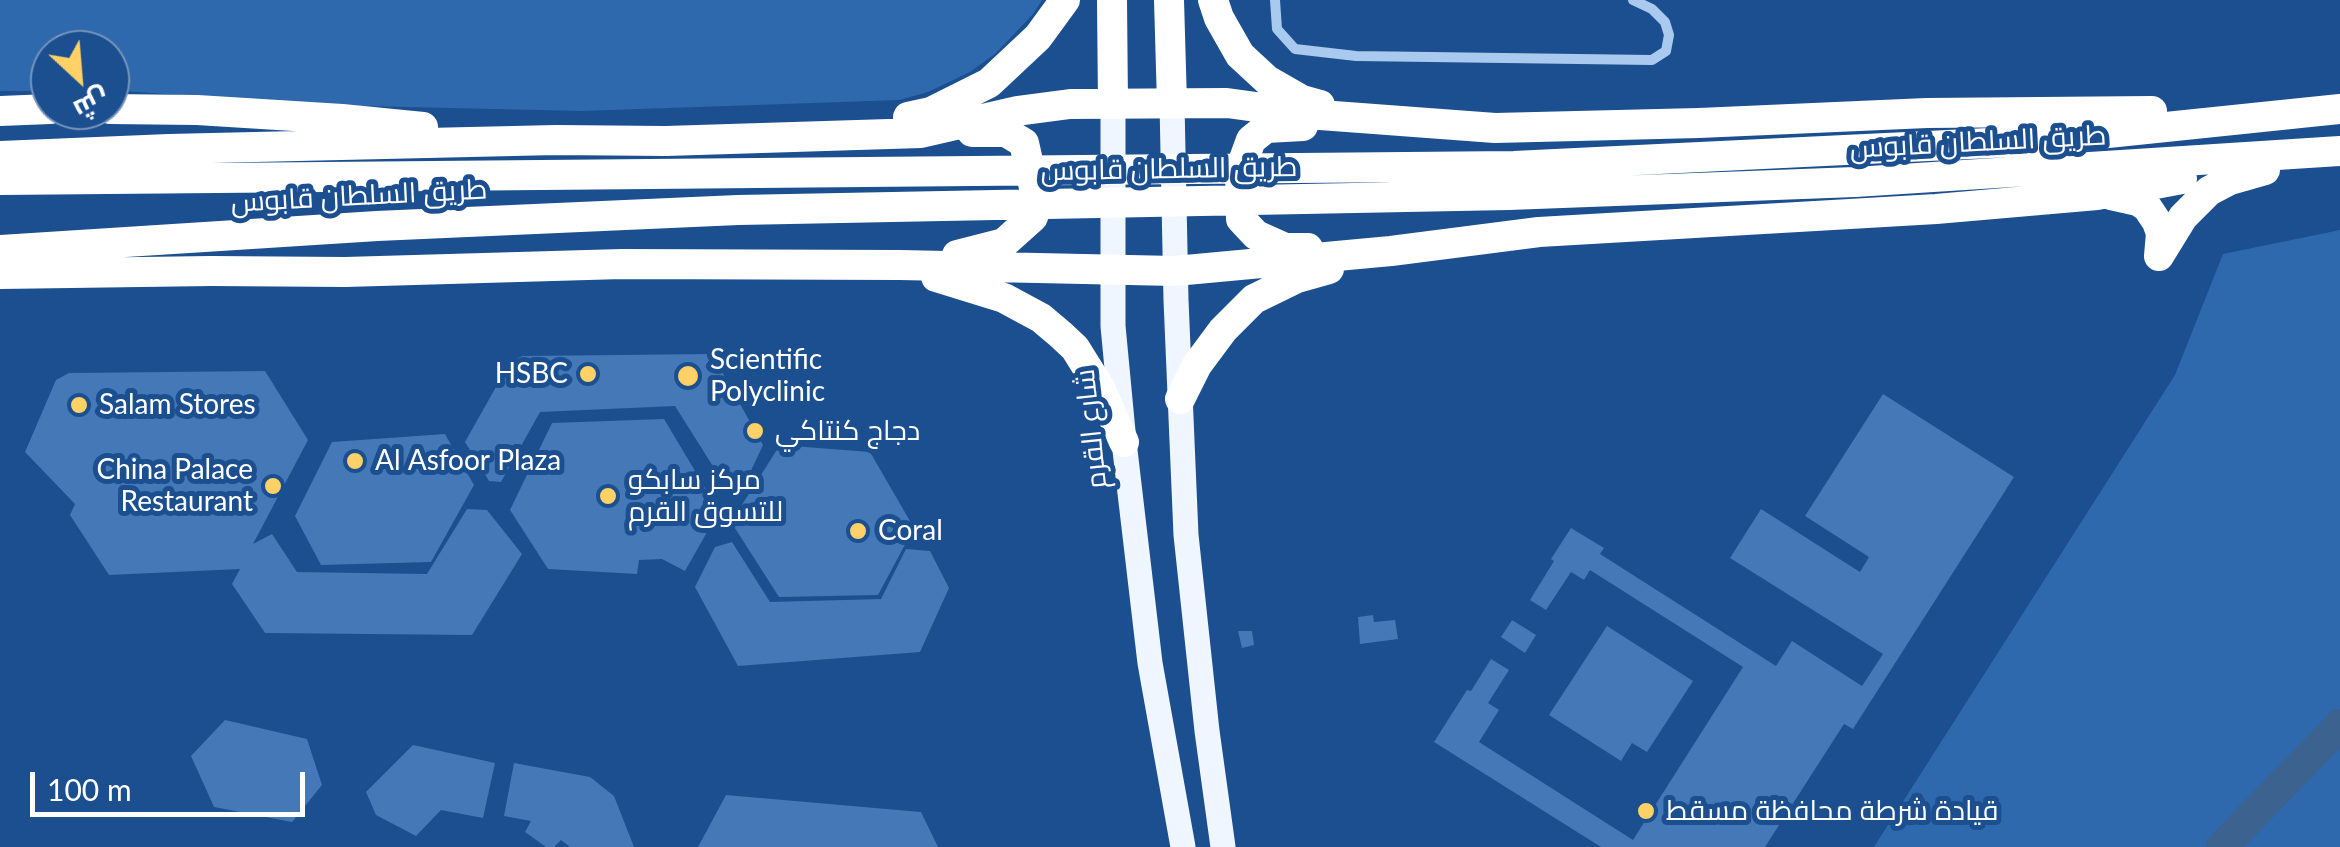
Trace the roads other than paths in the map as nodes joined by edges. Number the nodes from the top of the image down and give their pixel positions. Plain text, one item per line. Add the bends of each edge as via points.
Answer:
1 (1065, 0) edge
2 (1112, 0) edge
3 (1169, 0) edge
4 (1212, 0) edge
5 (1275, 0) edge
6 (1634, 0) edge
7 (1172, 103) junction
8 (1113, 104) junction
9 (130, 109) edge
10 (2338, 109) edge
11 (30, 110) edge
12 (0, 111) edge
13 (1376, 121) junction
14 (921, 133) junction
15 (556, 140) junction
16 (666, 142) junction
17 (2333, 152) edge
18 (0, 156) edge
19 (0, 180) edge
20 (1512, 180) junction
21 (2103, 194) junction
22 (0, 250) edge
23 (1391, 251) junction
24 (900, 265) junction
25 (1112, 271) junction
26 (1175, 271) junction
27 (0, 274) edge
28 (1180, 399) junction
29 (1124, 442) junction
30 (1183, 847) edge
31 (1223, 847) edge

1 - 16 highway via 1038,37 989,83 931,112
2 - 8 highway, شارع القرم
3 - 7 highway
4 - 13 highway via 1240,54 1267,80 1302,100
5 - 6 street via 1278,28 1295,48 1356,56 1652,60 1666,51 1669,35 1665,22
7 - 8 highway
7 - 13 highway
7 - 26 main road
8 - 14 highway via 1017,111
8 - 25 main road, شارع القرم
9 - 15 highway via 342,119
10 - 13 highway via 1495,128
10 - 20 highway, طريق السلطان قابوس via 2031,141
11 - 12 highway
13 - 23 highway via 1266,128 1251,140 1240,170 1240,219 1256,236 1284,248
14 - 16 highway
14 - 24 highway via 1016,137 1024,143 1037,201 1033,217 1004,243
15 - 16 highway
15 - 18 highway
17 - 20 highway, طريق السلطان قابوس via 1855,182
17 - 21 highway
17 - 21 highway via 2219,185 2184,217 2159,256 2161,233 2147,208
19 - 20 highway, طريق السلطان قابوس via 739,172
20 - 22 highway, طريق السلطان قابوس via 377,226
21 - 23 highway via 1538,232
23 - 26 highway
23 - 28 highway via 1296,278 1254,299 1223,330
24 - 25 highway
24 - 27 highway
24 - 29 highway via 1004,298 1041,318 1076,348
25 - 26 highway
25 - 29 main road, شارع القرم
26 - 28 main road
28 - 31 main road via 1188,565
29 - 30 main road, شارع القرم via 1150,663

